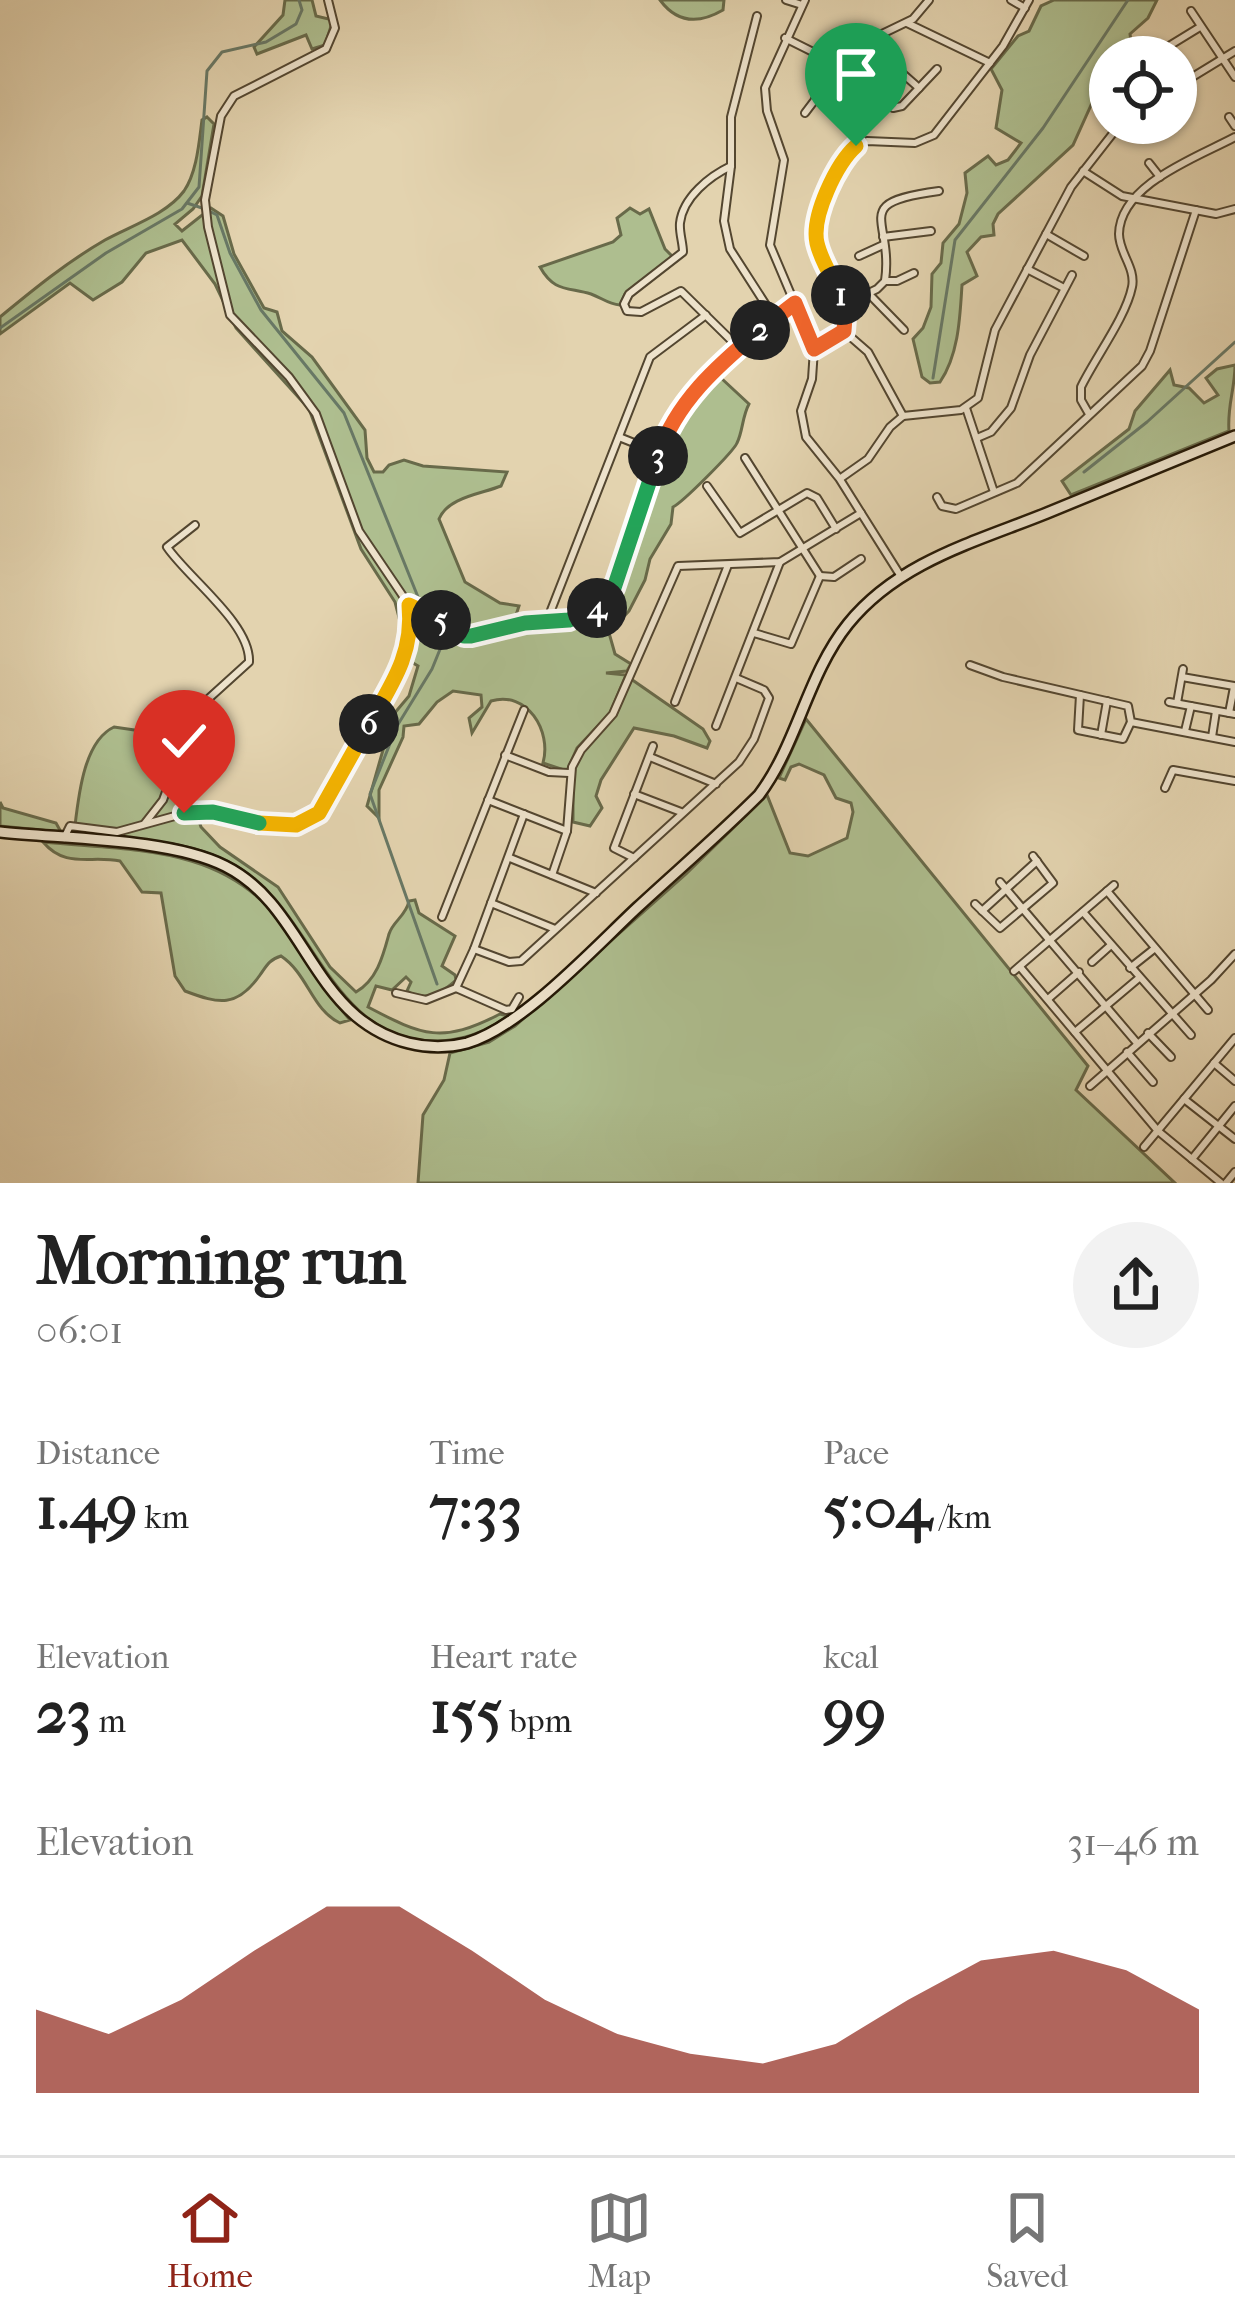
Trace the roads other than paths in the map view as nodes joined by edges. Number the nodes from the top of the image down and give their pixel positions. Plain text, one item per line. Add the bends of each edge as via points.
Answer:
1 (328, 0) edge
2 (786, 0) edge
3 (929, 0) edge
4 (1011, 0) edge
5 (803, 3) edge
6 (1027, 4) edge
7 (1191, 10) dead end
8 (757, 16) dead end
9 (907, 23) junction
10 (1201, 27) junction
11 (871, 36) junction
12 (1186, 36) edge
13 (785, 38) junction
14 (1235, 51) edge
15 (1222, 59) junction
16 (990, 63) junction
17 (838, 68) junction
18 (937, 68) dead end
19 (1197, 74) edge
20 (1235, 77) edge
21 (920, 88) junction
22 (815, 99) junction
23 (805, 113) dead end
24 (1229, 117) dead end
25 (847, 121) dead end
26 (1235, 126) edge
27 (1235, 137) edge
28 (1104, 144) edge
29 (1149, 163) dead end
30 (731, 166) junction
31 (1083, 171) junction
32 (1160, 177) junction
33 (939, 191) dead end
34 (1136, 198) junction
35 (1235, 209) edge
36 (1196, 211) junction
37 (931, 231) dead end
38 (1046, 233) junction
39 (883, 241) junction
40 (859, 256) dead end
41 (1084, 256) dead end
42 (1028, 269) junction
43 (914, 273) dead end
44 (1072, 275) dead end
45 (885, 281) junction
46 (1064, 288) junction
47 (869, 294) junction
48 (795, 303) junction
49 (846, 304) junction
50 (706, 315) junction
51 (775, 319) junction
52 (904, 330) dead end
53 (844, 331) junction
54 (739, 348) junction
55 (814, 349) junction
56 (965, 408) junction
57 (1089, 414) junction
58 (903, 416) junction
59 (1235, 436) edge
60 (619, 437) junction
61 (977, 438) junction
62 (659, 453) junction
63 (745, 458) dead end
64 (839, 478) junction
65 (706, 486) dead end
66 (994, 492) junction
67 (938, 497) dead end
68 (778, 511) junction
69 (861, 513) junction
70 (195, 525) dead end
71 (836, 529) junction
72 (804, 549) junction
73 (862, 560) dead end
74 (780, 562) junction
75 (728, 565) junction
76 (820, 575) junction
77 (900, 575) junction
78 (409, 605) junction
79 (546, 622) junction
80 (754, 633) junction
81 (970, 664) dead end
82 (736, 678) junction
83 (1235, 684) edge
84 (1080, 694) junction
85 (1106, 701) junction
86 (675, 703) dead end
87 (1191, 706) junction
88 (524, 710) dead end
89 (1216, 711) junction
90 (1232, 714) edge
91 (1131, 722) junction
92 (716, 727) dead end
93 (1185, 732) junction
94 (1101, 735) junction
95 (1212, 737) junction
96 (1235, 742) edge
97 (653, 746) dead end
98 (505, 755) junction
99 (650, 757) junction
100 (569, 773) junction
101 (1235, 781) edge
102 (716, 784) junction
103 (1166, 788) dead end
104 (634, 794) junction
105 (488, 800) junction
106 (683, 813) junction
107 (524, 814) junction
108 (143, 826) junction
109 (567, 831) junction
110 (0, 832) edge
111 (64, 838) junction
112 (603, 844) dead end
113 (614, 848) junction
114 (509, 857) junction
115 (634, 858) junction
116 (552, 874) junction
117 (1003, 886) junction
118 (596, 893) junction
119 (491, 903) junction
120 (1024, 909) junction
121 (1084, 911) junction
122 (442, 917) dead end
123 (556, 929) junction
124 (1052, 940) junction
125 (1111, 945) junction
126 (474, 949) junction
127 (1154, 949) junction
128 (1235, 955) edge
129 (1092, 962) dead end
130 (1130, 968) junction
131 (1079, 972) junction
132 (1139, 978) junction
133 (456, 988) junction
134 (395, 993) dead end
135 (1194, 995) junction
136 (519, 997) dead end
137 (1048, 999) junction
138 (1107, 1007) junction
139 (1208, 1010) dead end
140 (1170, 1014) junction
141 (1075, 1032) junction
142 (1148, 1033) junction
143 (1191, 1035) dead end
144 (1235, 1038) edge
145 (1137, 1043) junction
146 (1127, 1052) junction
147 (1171, 1057) dead end
148 (1214, 1064) junction
149 (1106, 1070) junction
150 (1235, 1081) edge
151 (1154, 1082) dead end
152 (1090, 1086) dead end
153 (1184, 1099) junction
154 (1235, 1106) edge
155 (1219, 1126) junction
156 (1158, 1131) junction
157 (1235, 1139) edge
158 (1144, 1148) dead end
159 (1191, 1160) junction
160 (1235, 1172) edge
161 (1224, 1183) edge

1 - 78 street via 335,28 326,49 234,96 221,116 208,227 230,315 316,414 359,531
2 - 5 street
3 - 9 street
4 - 6 street
5 - 13 street
6 - 16 street
7 - 10 street
8 - 30 street via 730,117
9 - 11 street
9 - 16 street
10 - 12 street
10 - 15 street
11 - 17 street
11 - 21 street
13 - 17 street
13 - 48 street via 764,93 784,160 770,245
14 - 15 street
15 - 19 street
15 - 20 street
16 - 49 street via 934,135 867,141 846,156 816,236
17 - 21 street via 893,108
17 - 22 street
18 - 21 street
22 - 23 street
22 - 25 street
24 - 26 street
27 - 32 street
28 - 31 street
29 - 32 street
30 - 50 street via 688,203 682,252 624,301 637,313 678,290
30 - 51 street via 727,241
31 - 34 street
31 - 38 street
32 - 34 street
33 - 39 street via 889,201 881,213
34 - 36 street
34 - 57 street via 1119,232 1132,288 1081,387
35 - 36 street
36 - 57 street via 1148,356
37 - 39 street
38 - 41 street
38 - 42 street
39 - 40 street
39 - 45 street
42 - 46 street
42 - 56 street via 991,339 981,393
43 - 45 street
44 - 46 street
45 - 47 street
46 - 61 street via 1011,408
47 - 49 street
47 - 52 street
48 - 51 street
48 - 55 street
49 - 53 street
50 - 54 street
50 - 60 street via 652,354
51 - 54 street
53 - 55 street
53 - 58 street via 868,352
54 - 62 street via 685,402
55 - 64 street via 803,428
56 - 58 street
56 - 61 street
57 - 66 street via 1022,479
58 - 64 street via 868,459
59 - 77 main road
60 - 62 street
60 - 79 street
61 - 66 street
62 - 79 street via 608,598 582,616
63 - 68 street
64 - 69 street
65 - 68 street via 740,533
66 - 67 street via 953,509
68 - 71 street via 812,494
68 - 72 street
69 - 71 street
69 - 77 street
70 - 108 street via 167,548 250,655 196,710 163,800
71 - 72 street
72 - 74 street
72 - 76 street
73 - 76 street via 832,578
74 - 75 street
74 - 80 street
75 - 86 street
75 - 100 street via 678,566 613,714
76 - 80 street via 791,644
77 - 111 main road via 837,638 759,795 517,1016 468,1042 417,1046 363,1022 273,904 226,867 168,849
78 - 79 street via 464,636
78 - 108 street via 398,677 308,820 290,826 193,811
80 - 82 street
81 - 84 street
82 - 92 street
82 - 102 street via 764,690 768,702 746,754
83 - 87 street via 1182,673 1173,702
83 - 90 street
84 - 85 street
84 - 94 street via 1076,727
85 - 91 street via 1128,706
85 - 94 street
87 - 89 street
87 - 93 street
88 - 98 street
89 - 90 street
89 - 95 street
91 - 93 street
91 - 94 street via 1124,739
93 - 95 street
95 - 96 street
97 - 99 street
98 - 100 street
98 - 105 street
99 - 102 street
99 - 104 street
100 - 109 street
101 - 103 street via 1174,770
102 - 106 street
104 - 106 street
104 - 113 street
105 - 107 street
105 - 122 street
106 - 115 street
107 - 109 street
107 - 114 street
108 - 111 street via 71,826
109 - 116 street
110 - 111 main road
112 - 113 street
113 - 115 street
114 - 116 street
114 - 119 street
115 - 118 street
116 - 118 street
117 - 120 street
117 - 120 street via 978,908 1001,928
117 - 120 street via 1035,859 1053,883
118 - 123 street
119 - 123 street
119 - 126 street
120 - 124 street
121 - 124 street
121 - 125 street
121 - 127 street via 1111,888
123 - 126 street via 514,963
124 - 131 street
124 - 137 street via 1017,969
125 - 129 street
125 - 130 street
126 - 133 street
127 - 130 street
127 - 135 street
128 - 135 street
130 - 132 street
131 - 137 street
131 - 138 street
132 - 138 street
132 - 140 street
133 - 134 street via 426,1000
133 - 136 street via 506,1010
135 - 139 street
135 - 140 street
137 - 141 street
138 - 141 street
138 - 145 street
140 - 142 street
140 - 143 street
141 - 149 street
142 - 145 street
142 - 147 street
144 - 148 street
145 - 146 street
146 - 149 street
146 - 151 street
148 - 150 street
148 - 153 street
149 - 152 street
149 - 156 street
153 - 155 street
153 - 156 street
154 - 155 street
155 - 157 street
155 - 159 street
156 - 158 street
156 - 159 street
159 - 161 street
160 - 161 street

